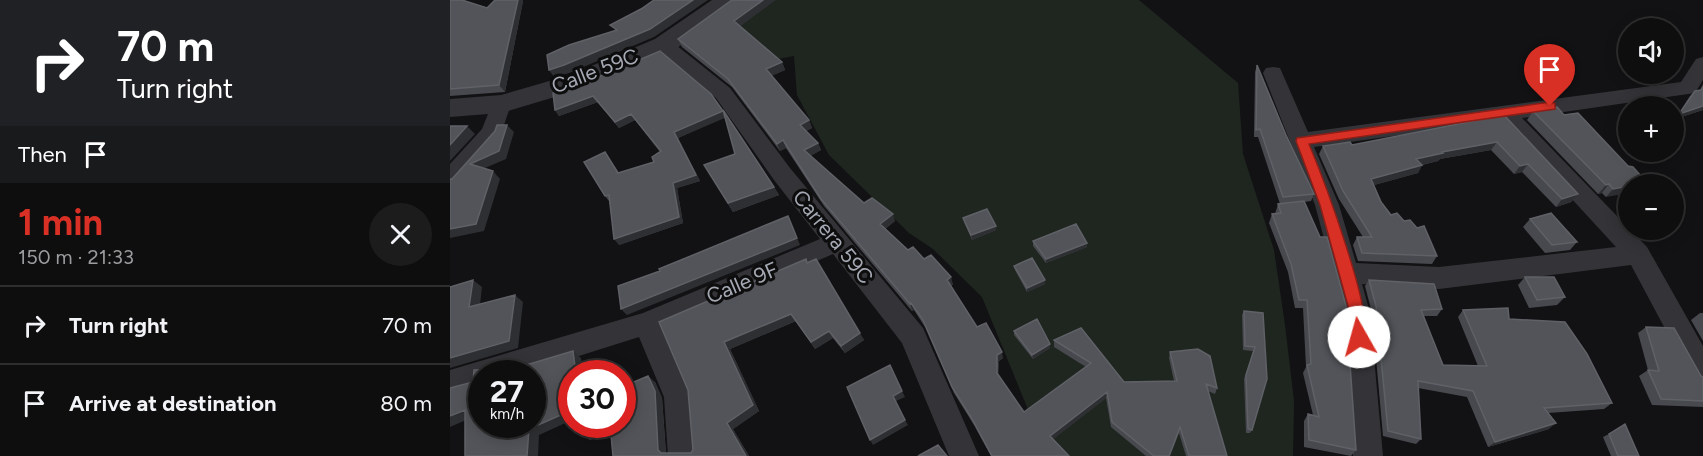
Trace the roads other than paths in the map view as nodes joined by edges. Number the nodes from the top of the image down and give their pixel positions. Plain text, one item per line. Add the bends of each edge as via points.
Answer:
1 (727, 0) edge
2 (664, 45) junction
3 (1703, 63) edge
4 (1273, 74) dead end
5 (1695, 94) edge
6 (501, 104) junction
7 (450, 108) edge
8 (1504, 112) junction
9 (1302, 141) junction
10 (450, 179) edge
11 (837, 242) junction
12 (1638, 254) junction
13 (1345, 273) junction
14 (648, 323) junction
15 (1703, 372) edge
16 (450, 383) edge
17 (683, 456) edge
18 (964, 456) edge
19 (1368, 456) edge

1 - 2 street, Calle 59C
2 - 6 street, Calle 59C via 579,81
2 - 11 street, Carrera 59C via 723,93
3 - 5 street
4 - 9 street
5 - 8 street
6 - 7 street, Calle 59C
6 - 10 street via 492,132
8 - 9 street
8 - 12 street
9 - 13 street via 1327,205
11 - 14 street, Calle 9F
11 - 18 street, Carrera 59C via 913,336
12 - 13 street via 1439,278
12 - 15 street
13 - 19 street via 1357,313
14 - 16 street, Calle 9F
14 - 17 street via 678,397

